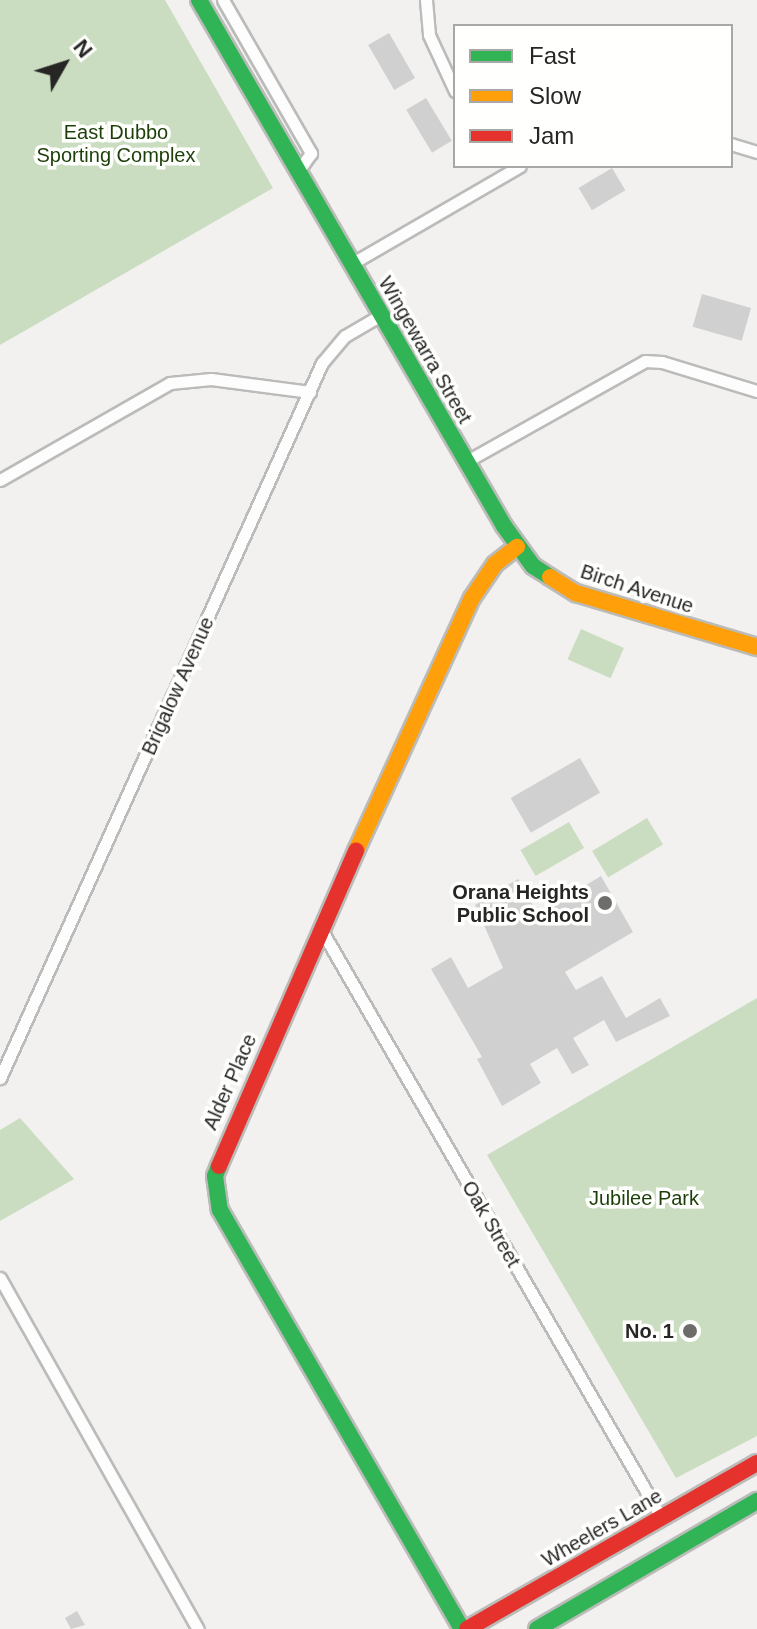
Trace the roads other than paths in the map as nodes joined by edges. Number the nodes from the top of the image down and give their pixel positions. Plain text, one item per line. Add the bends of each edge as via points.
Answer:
1 (199, 0) edge
2 (223, 0) edge
3 (426, 0) edge
4 (453, 87) edge
5 (733, 145) edge
6 (757, 152) edge
7 (500, 171) edge
8 (297, 173) junction
9 (351, 264) junction
10 (381, 315) junction
11 (757, 391) edge
12 (310, 392) junction
13 (467, 461) junction
14 (0, 480) edge
15 (517, 547) junction
16 (757, 647) edge
17 (322, 931) junction
18 (0, 1049) edge
19 (8, 1063) junction
20 (0, 1078) edge
21 (0, 1278) edge
22 (757, 1463) edge
23 (757, 1501) edge
24 (661, 1517) junction
25 (198, 1629) edge
26 (464, 1629) edge
27 (537, 1629) edge

1 - 8 street, Wingewarra Street
2 - 8 street via 311,153
3 - 4 street via 429,35
5 - 6 street
7 - 9 street
8 - 9 street, Wingewarra Street
9 - 10 street, Wingewarra Street
10 - 12 street, Brigalow Avenue via 345,336 322,363
10 - 13 street, Wingewarra Street
11 - 13 street via 645,361
12 - 14 street via 211,379 170,383
12 - 19 street, Brigalow Avenue
13 - 15 street, Wingewarra Street
15 - 16 street, Birch Avenue via 552,581 576,593
15 - 17 street, Alder Place via 481,580
17 - 24 street, Oak Street
17 - 26 street, Alder Place via 218,1159 216,1193 220,1210
18 - 19 street
19 - 20 street, Brigalow Avenue
21 - 25 street
22 - 24 street, Wheelers Lane
23 - 27 street
24 - 26 street, Wheelers Lane

